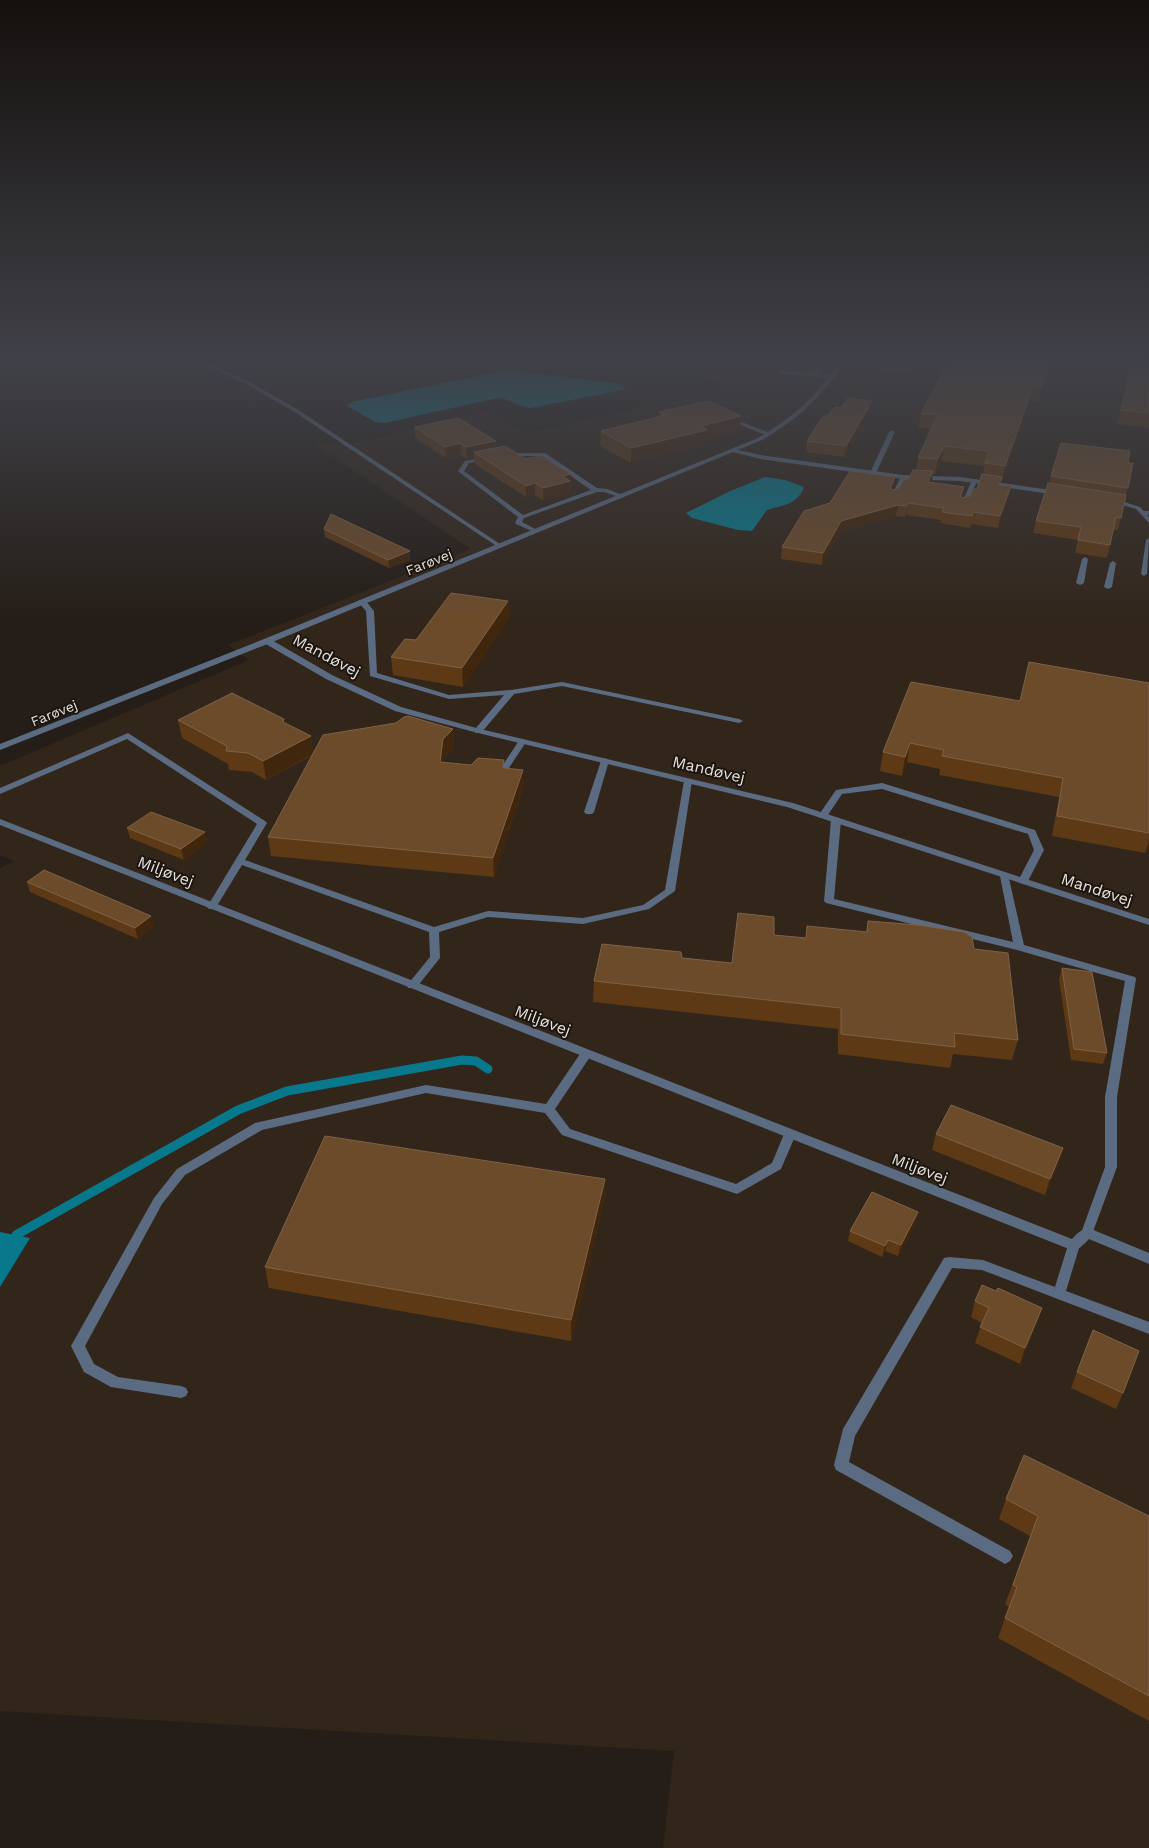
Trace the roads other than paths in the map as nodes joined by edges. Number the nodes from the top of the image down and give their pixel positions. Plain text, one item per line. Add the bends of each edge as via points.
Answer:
1 (353, 448) edge
2 (740, 448) edge
3 (884, 448) edge
4 (734, 451) junction
5 (873, 473) junction
6 (903, 477) junction
7 (974, 481) junction
8 (596, 490) junction
9 (1062, 493) edge
10 (622, 496) junction
11 (893, 499) edge
12 (1107, 500) edge
13 (963, 507) edge
14 (1146, 513) edge
15 (522, 517) junction
16 (1149, 521) edge
17 (536, 531) junction
18 (1149, 540) edge
19 (500, 546) junction
20 (1085, 559) edge
21 (1112, 563) dead end
22 (1144, 574) dead end
23 (1080, 583) dead end
24 (1108, 587) dead end
25 (362, 602) junction
26 (267, 641) junction
27 (511, 692) junction
28 (739, 721) dead end
29 (478, 731) junction
30 (522, 742) junction
31 (0, 748) edge
32 (605, 762) junction
33 (501, 774) edge
34 (688, 781) junction
35 (0, 791) edge
36 (589, 812) dead end
37 (823, 816) junction
38 (836, 820) junction
39 (0, 822) edge
40 (239, 862) junction
41 (1005, 876) junction
42 (1023, 882) junction
43 (212, 907) junction
44 (1149, 922) edge
45 (434, 930) junction
46 (1019, 948) junction
47 (412, 986) junction
48 (586, 1054) junction
49 (549, 1109) junction
50 (790, 1134) junction
51 (1087, 1233) junction
52 (1074, 1246) junction
53 (1149, 1258) edge
54 (1059, 1294) junction
55 (1149, 1328) edge
56 (181, 1392) dead end
57 (1005, 1556) dead end

1 - 19 street
2 - 4 street, Farøvej
3 - 5 street
4 - 5 street via 761,458
4 - 10 street, Farøvej
5 - 6 street
6 - 7 street
6 - 11 street
7 - 9 street
7 - 13 street
8 - 10 street
8 - 15 street
8 - 15 street via 543,454 511,453 467,462 461,472
10 - 17 street, Farøvej
12 - 14 street
14 - 16 street
15 - 17 street via 518,523
17 - 19 street, Farøvej
18 - 22 street
19 - 25 street, Farøvej
20 - 23 street
21 - 24 street
25 - 26 street, Farøvej
25 - 27 street via 370,612 373,674 449,697
26 - 29 street, Mandøvej via 329,677 398,709
26 - 31 street, Farøvej
27 - 28 street via 562,684
27 - 29 street
29 - 30 street, Mandøvej
30 - 32 street, Mandøvej
30 - 33 street
32 - 34 street, Mandøvej
32 - 36 street
34 - 37 street, Mandøvej
34 - 45 street via 670,891 646,907 583,921 488,914
35 - 40 street via 128,736 262,823
37 - 38 street, Mandøvej
37 - 42 street via 839,792 882,786 1032,832 1038,850
38 - 41 street, Mandøvej
38 - 46 street via 828,901
39 - 43 street, Miljøvej
40 - 43 street
40 - 45 street
41 - 42 street, Mandøvej
41 - 46 street
42 - 44 street, Mandøvej
43 - 47 street, Miljøvej
45 - 47 street via 435,958
46 - 51 street via 1131,979 1111,1097 1111,1167
47 - 48 street, Miljøvej
48 - 49 street
48 - 50 street, Miljøvej
49 - 50 street via 566,1132 737,1189 777,1166
49 - 56 street via 426,1089 259,1126 181,1172 158,1201 78,1346 89,1368 116,1383
50 - 52 street, Miljøvej
51 - 52 street
51 - 53 street
52 - 54 street
54 - 55 street
54 - 57 street via 984,1265 949,1262 848,1434 841,1465

